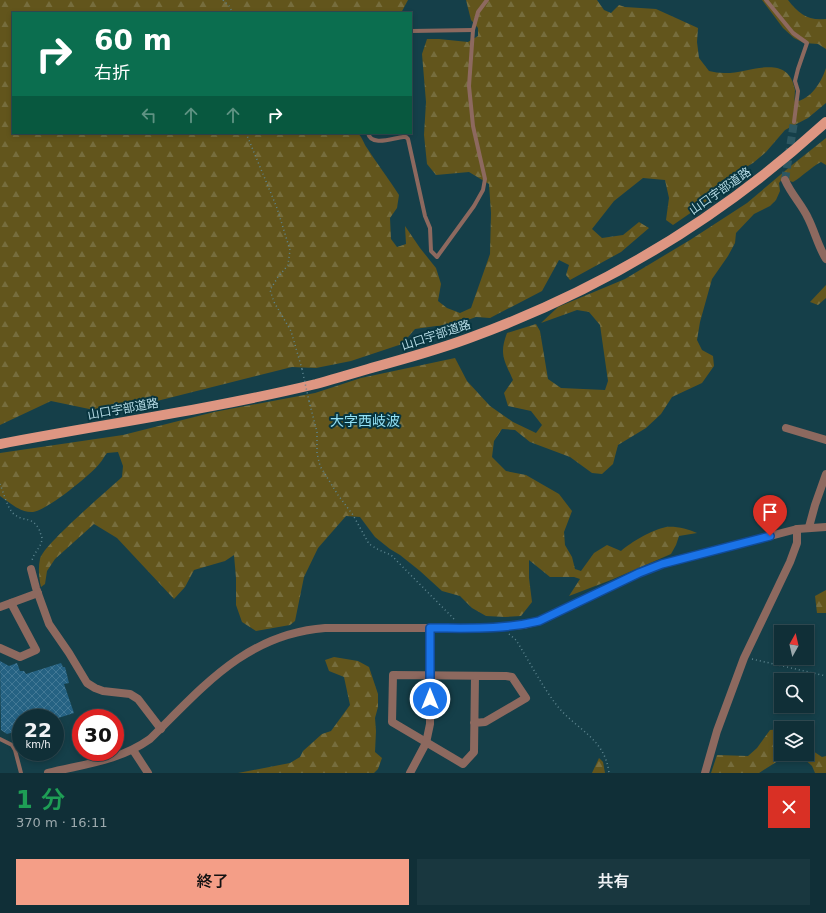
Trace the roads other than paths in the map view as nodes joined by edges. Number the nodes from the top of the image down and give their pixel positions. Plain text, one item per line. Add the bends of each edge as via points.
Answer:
1 (487, 0) edge
2 (766, 0) edge
3 (473, 30) junction
4 (412, 32) edge
5 (794, 122) tunnel mouth
6 (826, 122) edge
7 (368, 134) edge
8 (785, 180) tunnel mouth
9 (826, 259) edge
10 (786, 428) dead end
11 (826, 440) edge
12 (0, 444) edge
13 (826, 474) edge
14 (809, 527) junction
15 (826, 527) edge
16 (797, 529) junction
17 (31, 569) road end
18 (38, 593) junction
19 (11, 603) junction
20 (0, 607) edge
21 (430, 628) junction
22 (0, 648) edge
23 (430, 675) junction
24 (475, 676) junction
25 (474, 723) junction
26 (161, 728) junction
27 (0, 739) edge
28 (426, 743) junction
29 (133, 750) junction
30 (21, 773) edge
31 (48, 773) edge
32 (148, 773) edge
33 (410, 773) edge
34 (705, 773) edge

1 - 3 lane via 478,12
2 - 5 lane via 789,29 807,43 796,81 798,91
3 - 4 lane
3 - 7 lane via 470,106 485,179 483,190 474,206 437,257 431,251 430,228 408,139 403,137 378,141 369,138
6 - 12 main road, 山口宇部道路 via 779,164 736,197 658,248 557,302 474,337 412,357 282,392
8 - 9 street via 808,218
10 - 11 street
13 - 14 street
14 - 15 street
14 - 16 street
16 - 21 street via 662,564 539,621 503,627
16 - 34 street via 797,543 790,562 744,658 717,731
17 - 18 street
18 - 19 street
18 - 26 street via 49,624 87,683 103,691 130,694 138,699
19 - 20 street
19 - 22 street via 36,650 20,657
21 - 23 street
21 - 26 street via 320,628 277,638 259,645 230,663
23 - 24 street
23 - 28 street via 430,724
23 - 28 street via 393,675 392,722
24 - 25 street
24 - 25 street via 512,677 526,698 485,722
25 - 28 street via 474,752 463,764
26 - 29 street
27 - 30 lane via 12,745
28 - 33 street
29 - 31 street via 108,759
29 - 32 street

